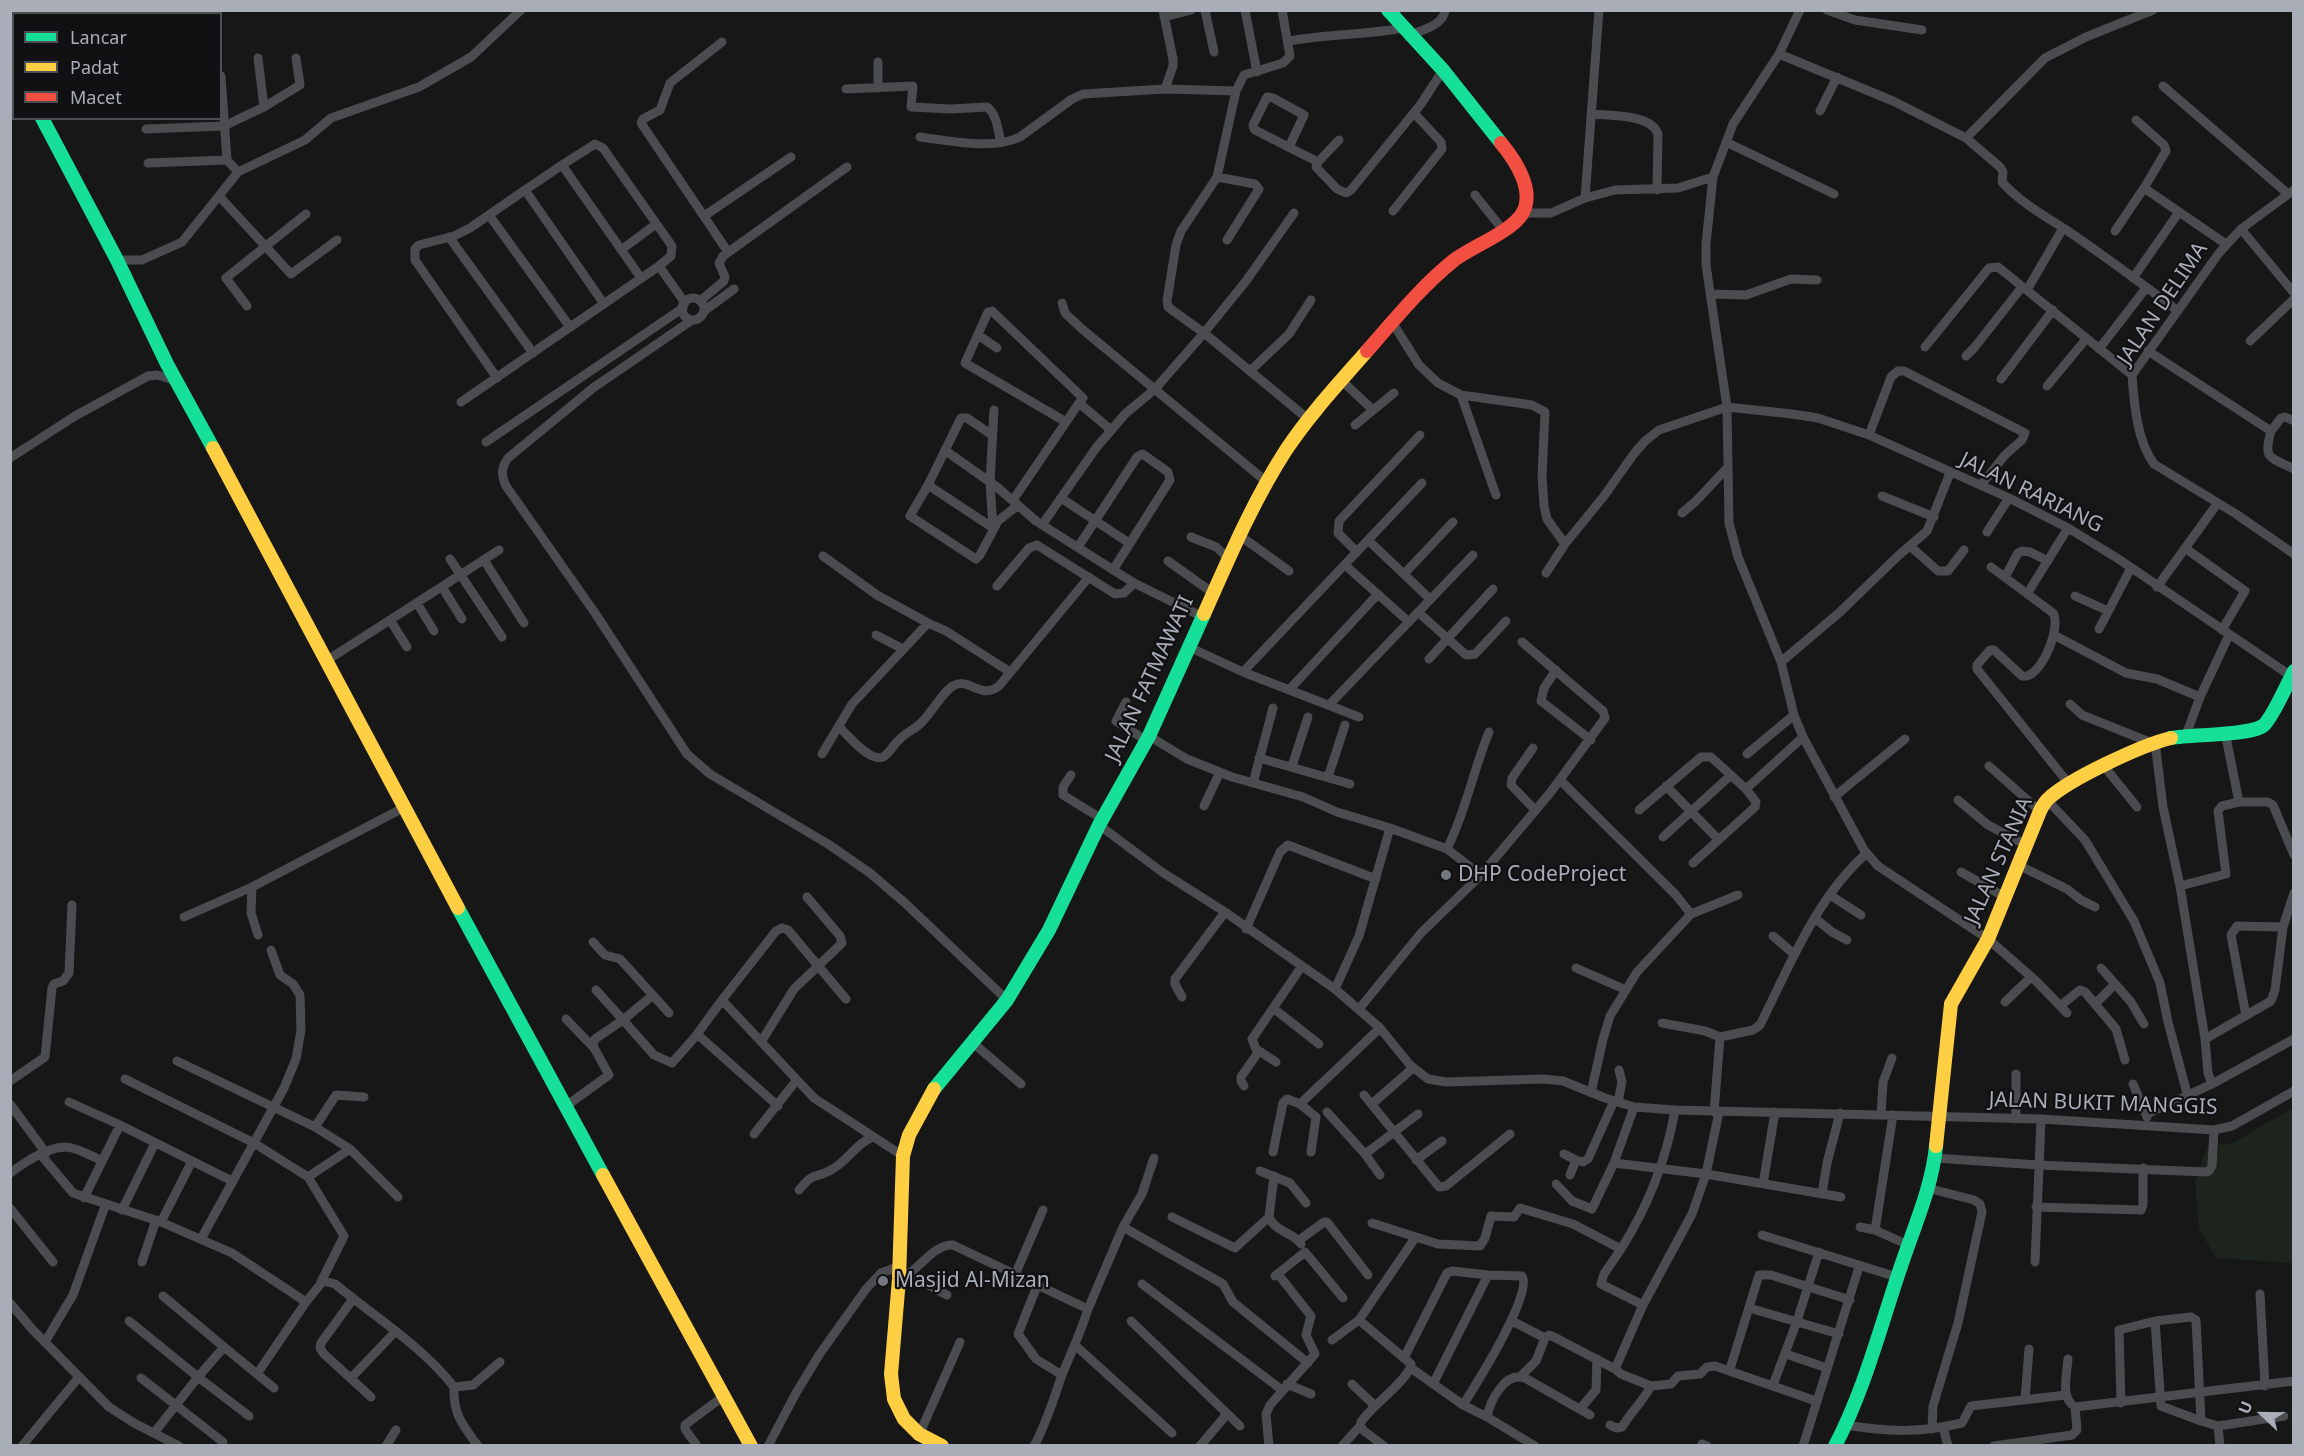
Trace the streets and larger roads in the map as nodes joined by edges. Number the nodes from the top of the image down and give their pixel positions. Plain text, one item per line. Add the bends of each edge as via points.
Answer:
1 (521, 10) edge
2 (1191, 10) edge
3 (1205, 10) edge
4 (1245, 10) edge
5 (1282, 10) edge
6 (1388, 10) edge
7 (1445, 10) edge
8 (1599, 10) edge
9 (1800, 10) edge
10 (1827, 10) edge
11 (2153, 10) edge
12 (1164, 14) edge
13 (1922, 30) dead end
14 (1407, 31) junction
15 (1289, 41) junction
16 (722, 42) dead end
17 (1214, 52) dead end
18 (1779, 54) junction
19 (258, 58) dead end
20 (296, 58) dead end
21 (878, 62) dead end
22 (1443, 70) junction
23 (1257, 72) junction
24 (1837, 77) junction
25 (2163, 86) dead end
26 (878, 88) junction
27 (846, 89) dead end
28 (1165, 89) junction
29 (1236, 91) junction
30 (222, 93) edge
31 (264, 107) junction
32 (1820, 111) dead end
33 (1414, 113) junction
34 (1592, 114) junction
35 (43, 120) edge
36 (2136, 120) dead end
37 (224, 126) junction
38 (146, 129) dead end
39 (920, 137) dead end
40 (1966, 138) junction
41 (1339, 140) dead end
42 (1726, 142) junction
43 (1001, 143) junction
44 (1289, 147) junction
45 (791, 157) dead end
46 (227, 160) junction
47 (1318, 162) junction
48 (148, 163) dead end
49 (562, 165) junction
50 (847, 167) dead end
51 (238, 172) junction
52 (1217, 177) junction
53 (1713, 177) junction
54 (2144, 189) junction
55 (525, 190) junction
56 (1657, 190) junction
57 (2290, 192) edge
58 (1834, 194) dead end
59 (1474, 195) dead end
60 (219, 196) junction
61 (1585, 198) junction
62 (1393, 212) dead end
63 (2179, 212) junction
64 (1294, 213) dead end
65 (1523, 213) junction
66 (306, 214) dead end
67 (489, 215) junction
68 (704, 216) junction
69 (656, 224) junction
70 (2063, 228) junction
71 (2241, 229) junction
72 (1503, 230) junction
73 (2115, 231) dead end
74 (449, 237) junction
75 (337, 240) dead end
76 (1227, 240) dead end
77 (2226, 244) junction
78 (266, 246) junction
79 (621, 250) junction
80 (728, 252) junction
81 (117, 260) junction
82 (659, 266) junction
83 (641, 278) junction
84 (2133, 278) junction
85 (1817, 280) dead end
86 (2025, 288) junction
87 (2146, 288) junction
88 (734, 289) dead end
89 (2294, 293) edge
90 (1712, 294) junction
91 (2294, 299) edge
92 (1311, 300) dead end
93 (700, 301) junction
94 (1062, 303) dead end
95 (604, 304) junction
96 (684, 305) junction
97 (247, 306) dead end
98 (2053, 310) junction
99 (704, 311) junction
100 (2178, 311) junction
101 (692, 320) junction
102 (1392, 322) junction
103 (570, 327) junction
104 (1204, 333) junction
105 (978, 336) junction
106 (2086, 339) junction
107 (2250, 341) dead end
108 (1925, 346) dead end
109 (997, 348) dead end
110 (2099, 349) junction
111 (2148, 351) junction
112 (533, 353) junction
113 (1965, 356) dead end
114 (1250, 371) junction
115 (585, 374) junction
116 (2132, 375) junction
117 (497, 378) junction
118 (2001, 379) dead end
119 (1341, 380) junction
120 (177, 381) junction
121 (2047, 386) dead end
122 (593, 388) junction
123 (1155, 388) junction
124 (1395, 393) dead end
125 (1461, 395) junction
126 (461, 402) dead end
127 (1079, 403) junction
128 (1727, 407) junction
129 (1372, 409) junction
130 (994, 410) dead end
131 (1308, 419) junction
132 (2294, 421) edge
133 (1066, 422) junction
134 (1355, 425) dead end
135 (1112, 430) junction
136 (2271, 431) junction
137 (993, 435) junction
138 (1420, 435) dead end
139 (1869, 435) junction
140 (486, 442) dead end
141 (946, 451) junction
142 (10, 458) edge
143 (1728, 467) junction
144 (2294, 469) edge
145 (1950, 473) junction
146 (990, 482) junction
147 (1268, 483) junction
148 (1422, 483) dead end
149 (928, 485) junction
150 (1981, 485) junction
151 (1496, 495) dead end
152 (1882, 496) dead end
153 (1061, 498) junction
154 (2009, 498) junction
155 (1016, 502) junction
156 (2217, 504) junction
157 (1682, 513) dead end
158 (1934, 517) junction
159 (1096, 521) junction
160 (1453, 522) dead end
161 (1042, 525) junction
162 (993, 528) junction
163 (2068, 528) junction
164 (1987, 532) dead end
165 (1239, 535) junction
166 (1191, 537) dead end
167 (1368, 540) junction
168 (1129, 543) junction
169 (1565, 544) junction
170 (1910, 546) junction
171 (1078, 547) junction
172 (2186, 548) junction
173 (499, 550) dead end
174 (1964, 550) dead end
175 (1357, 552) junction
176 (2294, 554) edge
177 (1473, 555) dead end
178 (823, 556) dead end
179 (1228, 558) junction
180 (450, 559) dead end
181 (484, 560) junction
182 (1168, 561) dead end
183 (2048, 561) junction
184 (1345, 565) junction
185 (1991, 567) dead end
186 (2131, 568) junction
187 (1113, 570) junction
188 (1289, 571) dead end
189 (1546, 573) dead end
190 (1404, 574) junction
191 (460, 575) junction
192 (1089, 577) junction
193 (2005, 577) junction
194 (1134, 583) junction
195 (997, 586) dead end
196 (442, 587) junction
197 (2157, 587) junction
198 (1493, 589) dead end
199 (1213, 593) junction
200 (1378, 594) junction
201 (2027, 594) junction
202 (2075, 596) dead end
203 (1431, 599) junction
204 (417, 603) junction
205 (2108, 611) junction
206 (1418, 612) junction
207 (1203, 617) junction
208 (462, 619) dead end
209 (390, 620) junction
210 (1506, 621) dead end
211 (1409, 622) junction
212 (524, 623) dead end
213 (928, 623) junction
214 (2099, 629) dead end
215 (434, 631) dead end
216 (2225, 633) junction
217 (876, 635) dead end
218 (2054, 635) junction
219 (502, 637) dead end
220 (1447, 638) junction
221 (1522, 642) dead end
222 (1190, 646) junction
223 (407, 647) dead end
224 (903, 650) junction
225 (1429, 658) dead end
226 (326, 661) junction
227 (1781, 662) junction
228 (1556, 670) junction
229 (1010, 672) junction
230 (1243, 672) junction
231 (2291, 681) edge
232 (1289, 690) junction
233 (2200, 697) junction
234 (1126, 702) dead end
235 (2070, 704) dead end
236 (1329, 705) junction
237 (1273, 708) dead end
238 (1794, 715) junction
239 (1308, 717) dead end
240 (1359, 717) dead end
241 (1345, 725) dead end
242 (839, 727) junction
243 (1489, 732) dead end
244 (2225, 732) junction
245 (2186, 735) junction
246 (1803, 737) junction
247 (1148, 738) junction
248 (1905, 739) dead end
249 (1591, 740) junction
250 (2154, 743) junction
251 (1533, 748) dead end
252 (822, 754) dead end
253 (1748, 754) dead end
254 (1259, 758) junction
255 (1292, 766) junction
256 (1989, 766) dead end
257 (2104, 766) junction
258 (1220, 772) junction
259 (1071, 775) dead end
260 (1731, 775) junction
261 (1328, 777) junction
262 (1560, 780) junction
263 (1253, 783) junction
264 (2069, 783) junction
265 (1350, 784) dead end
266 (1666, 786) junction
267 (1746, 789) junction
268 (1834, 797) junction
269 (1958, 800) dead end
270 (2239, 802) junction
271 (1204, 806) dead end
272 (2044, 806) junction
273 (2137, 807) dead end
274 (403, 808) junction
275 (1535, 810) junction
276 (1639, 810) dead end
277 (1692, 812) junction
278 (1101, 822) junction
279 (1390, 828) junction
280 (1664, 837) dead end
281 (1718, 839) junction
282 (2026, 845) junction
283 (1446, 849) junction
284 (1867, 853) junction
285 (2294, 855) edge
286 (1693, 863) dead end
287 (2018, 865) junction
288 (1961, 872) dead end
289 (1481, 875) junction
290 (1376, 879) junction
291 (2180, 886) junction
292 (252, 887) junction
293 (2294, 893) edge
294 (1738, 895) dead end
295 (1830, 895) junction
296 (807, 897) dead end
297 (2005, 897) junction
298 (72, 905) dead end
299 (2095, 907) dead end
300 (1225, 912) junction
301 (1691, 914) junction
302 (1861, 915) dead end
303 (184, 918) dead end
304 (1816, 919) junction
305 (2283, 927) junction
306 (1246, 929) junction
307 (258, 935) dead end
308 (1773, 936) dead end
309 (1988, 939) junction
310 (1847, 940) dead end
311 (593, 942) dead end
312 (271, 950) dead end
313 (1794, 954) junction
314 (817, 966) junction
315 (1302, 966) junction
316 (1576, 968) dead end
317 (2101, 968) dead end
318 (2031, 977) junction
319 (2115, 984) junction
320 (1335, 989) junction
321 (596, 990) dead end
322 (1626, 990) junction
323 (653, 995) junction
324 (1182, 997) dead end
325 (846, 999) dead end
326 (722, 1000) junction
327 (1007, 1000) junction
328 (2005, 1002) dead end
329 (2095, 1004) junction
330 (2060, 1006) junction
331 (1272, 1008) junction
332 (1359, 1009) junction
333 (669, 1013) dead end
334 (2067, 1013) dead end
335 (2246, 1016) junction
336 (566, 1019) dead end
337 (623, 1020) junction
338 (1662, 1023) dead end
339 (2144, 1024) dead end
340 (1380, 1028) junction
341 (697, 1034) junction
342 (1720, 1036) junction
343 (2205, 1039) junction
344 (2294, 1039) edge
345 (761, 1042) junction
346 (972, 1042) junction
347 (1319, 1044) dead end
348 (593, 1047) junction
349 (1258, 1051) junction
350 (1892, 1058) dead end
351 (2125, 1060) dead end
352 (177, 1061) dead end
353 (1276, 1062) dead end
354 (1413, 1068) junction
355 (1618, 1070) dead end
356 (2016, 1074) dead end
357 (125, 1079) dead end
358 (10, 1081) edge
359 (796, 1081) junction
360 (1022, 1084) dead end
361 (2133, 1084) dead end
362 (2212, 1084) junction
363 (1244, 1086) dead end
364 (2294, 1091) edge
365 (1591, 1093) junction
366 (1364, 1095) dead end
367 (364, 1097) dead end
368 (2188, 1097) junction
369 (2278, 1100) junction
370 (2294, 1100) edge
371 (1616, 1101) junction
372 (69, 1102) dead end
373 (1373, 1103) junction
374 (10, 1104) edge
375 (1300, 1104) junction
376 (566, 1106) junction
377 (778, 1106) junction
378 (1634, 1107) junction
379 (273, 1108) junction
380 (1675, 1110) junction
381 (1327, 1112) dead end
382 (1717, 1112) junction
383 (1775, 1112) junction
384 (1840, 1113) junction
385 (1418, 1114) dead end
386 (1881, 1114) junction
387 (2147, 1114) junction
388 (1893, 1115) junction
389 (1939, 1117) junction
390 (2016, 1119) junction
391 (2042, 1119) junction
392 (2147, 1124) junction
393 (120, 1125) junction
394 (315, 1127) junction
395 (2214, 1130) junction
396 (1394, 1131) junction
397 (754, 1134) dead end
398 (1510, 1134) dead end
399 (873, 1137) junction
400 (1442, 1141) dead end
401 (155, 1143) junction
402 (254, 1143) junction
403 (350, 1149) junction
404 (1273, 1152) dead end
405 (1311, 1152) dead end
406 (44, 1154) junction
407 (1365, 1154) junction
408 (1564, 1154) dead end
409 (903, 1156) junction
410 (1154, 1158) dead end
411 (1935, 1158) junction
412 (1416, 1160) junction
413 (1576, 1160) junction
414 (102, 1161) junction
415 (192, 1161) junction
416 (1614, 1163) junction
417 (2038, 1165) junction
418 (1661, 1167) junction
419 (2143, 1168) junction
420 (1260, 1171) dead end
421 (10, 1173) edge
422 (1570, 1174) dead end
423 (1706, 1174) junction
424 (1380, 1175) dead end
425 (1274, 1176) junction
426 (308, 1177) junction
427 (232, 1181) junction
428 (1556, 1184) dead end
429 (1763, 1184) junction
430 (1927, 1188) junction
431 (799, 1190) dead end
432 (1822, 1194) junction
433 (398, 1197) dead end
434 (1841, 1197) dead end
435 (84, 1198) junction
436 (1306, 1203) dead end
437 (105, 1206) junction
438 (2036, 1207) junction
439 (10, 1208) edge
440 (122, 1210) junction
441 (1043, 1210) dead end
442 (1269, 1216) junction
443 (1172, 1217) dead end
444 (158, 1221) junction
445 (1372, 1223) dead end
446 (1123, 1227) junction
447 (1860, 1227) dead end
448 (1875, 1230) junction
449 (1762, 1234) dead end
450 (1414, 1238) junction
451 (201, 1239) junction
452 (1298, 1240) junction
453 (1908, 1245) junction
454 (1621, 1248) junction
455 (1305, 1251) junction
456 (1818, 1252) junction
457 (53, 1262) dead end
458 (142, 1262) dead end
459 (2035, 1262) dead end
460 (1859, 1267) junction
461 (903, 1273) junction
462 (1015, 1275) junction
463 (1368, 1275) dead end
464 (1488, 1275) junction
465 (1897, 1277) junction
466 (321, 1282) junction
467 (1142, 1284) dead end
468 (1037, 1286) junction
469 (1809, 1287) junction
470 (2260, 1294) dead end
471 (947, 1295) dead end
472 (163, 1296) dead end
473 (1343, 1298) dead end
474 (353, 1299) junction
475 (1850, 1300) junction
476 (306, 1302) junction
477 (10, 1303) edge
478 (1643, 1305) junction
479 (1749, 1308) junction
480 (1088, 1310) junction
481 (1359, 1320) junction
482 (129, 1321) dead end
483 (1131, 1321) dead end
484 (1797, 1321) junction
485 (2155, 1321) junction
486 (1512, 1322) junction
487 (395, 1332) junction
488 (1839, 1334) junction
489 (1545, 1338) junction
490 (1332, 1340) dead end
491 (45, 1342) junction
492 (960, 1342) dead end
493 (1076, 1346) junction
494 (224, 1347) junction
495 (2029, 1349) dead end
496 (1786, 1354) junction
497 (1404, 1358) junction
498 (1597, 1359) junction
499 (2068, 1359) dead end
500 (500, 1362) dead end
501 (1308, 1363) junction
502 (1411, 1368) junction
503 (1827, 1368) junction
504 (1615, 1369) junction
505 (1730, 1369) junction
506 (256, 1374) junction
507 (1062, 1375) junction
508 (1521, 1376) junction
509 (79, 1377) junction
510 (198, 1377) junction
511 (141, 1378) dead end
512 (351, 1378) junction
513 (2294, 1381) edge
514 (1352, 1384) dead end
515 (1433, 1384) junction
516 (1773, 1385) junction
517 (1651, 1386) junction
518 (2265, 1386) junction
519 (454, 1387) junction
520 (1284, 1387) junction
521 (274, 1388) dead end
522 (1311, 1394) dead end
523 (2201, 1394) junction
524 (725, 1395) junction
525 (2066, 1395) junction
526 (371, 1397) dead end
527 (2160, 1399) junction
528 (2025, 1400) junction
529 (1816, 1401) junction
530 (2121, 1403) junction
531 (175, 1405) junction
532 (1374, 1405) junction
533 (1463, 1406) junction
534 (2075, 1407) junction
535 (1580, 1409) junction
536 (1227, 1414) junction
537 (1590, 1415) dead end
538 (249, 1416) dead end
539 (2284, 1416) dead end
540 (1487, 1417) junction
541 (2201, 1421) junction
542 (1610, 1425) dead end
543 (1846, 1425) junction
544 (1240, 1426) dead end
545 (1360, 1426) junction
546 (2218, 1426) junction
547 (1943, 1427) junction
548 (1932, 1429) junction
549 (396, 1430) dead end
550 (153, 1433) junction
551 (1172, 1433) dead end
552 (920, 1435) junction
553 (164, 1442) edge
554 (223, 1442) dead end
555 (936, 1445) edge
556 (1381, 1445) edge
557 (22, 1446) edge
558 (179, 1446) edge
559 (386, 1446) edge
560 (478, 1446) edge
561 (697, 1446) edge
562 (751, 1446) edge
563 (768, 1446) edge
564 (1034, 1446) edge
565 (1200, 1446) edge
566 (1269, 1446) edge
567 (1342, 1446) edge
568 (1535, 1446) edge
569 (1803, 1446) edge
570 (1835, 1446) edge
571 (1948, 1446) edge
572 (1995, 1446) edge
573 (2220, 1446) edge

1 - 51 street via 471,57 419,87 330,118 304,140
2 - 12 street
3 - 17 street
4 - 23 street
5 - 15 street
6 - 14 street
7 - 14 street via 1443,19
8 - 34 street
9 - 18 street
10 - 13 street via 1855,20
11 - 40 street via 2045,58
12 - 28 street via 1173,59
14 - 15 street via 1330,34
14 - 22 street
15 - 23 street via 1288,60
16 - 68 street via 670,83 660,110 641,123
18 - 24 street
18 - 42 street via 1740,112
19 - 31 street
20 - 31 street via 300,85
21 - 26 street
22 - 33 street
22 - 65 street via 1516,165 1527,189
23 - 29 street via 1244,75
24 - 32 street
24 - 40 street via 1893,100
25 - 57 street
26 - 27 street
26 - 43 street via 913,86 911,107 990,108
28 - 29 street
28 - 43 street via 1083,94 1020,137
29 - 52 street
30 - 37 street
31 - 37 street
33 - 47 street via 1348,192 1331,183 1317,169
33 - 62 street via 1441,142 1442,149
34 - 56 street via 1644,120 1656,128
34 - 61 street
35 - 81 street
36 - 54 street via 2166,151
37 - 38 street
37 - 46 street
39 - 43 street
40 - 70 street via 2000,167 2002,182 2011,192
41 - 47 street
42 - 53 street
42 - 58 street
44 - 44 street via 1253,127 1267,97 1304,115
44 - 47 street
45 - 68 street
46 - 48 street
46 - 51 street
49 - 55 street
49 - 69 street via 592,145 600,145
49 - 79 street
50 - 80 street
51 - 60 street
52 - 76 street via 1255,184 1259,189
52 - 104 street via 1178,239 1167,301 1171,310
53 - 56 street
53 - 90 street via 1706,244
54 - 63 street
54 - 73 street
55 - 67 street
55 - 95 street
56 - 61 street via 1615,190
57 - 71 street, JALAN DELIMA
59 - 72 street
60 - 78 street
60 - 81 street via 182,242 142,260
61 - 65 street via 1551,213
63 - 77 street
63 - 84 street
64 - 104 street
65 - 72 street, JALAN FATMAWATI
66 - 78 street
67 - 74 street
67 - 103 street
68 - 80 street
69 - 79 street
69 - 82 street via 673,251
70 - 84 street
70 - 86 street
71 - 77 street, JALAN DELIMA
71 - 89 street
72 - 102 street, JALAN FATMAWATI via 1454,260
74 - 112 street
74 - 117 street via 418,246 415,260
75 - 78 street via 291,274
77 - 100 street, JALAN DELIMA
78 - 97 street via 226,278
79 - 83 street
80 - 93 street via 719,263 724,281
81 - 120 street
82 - 83 street
82 - 96 street
83 - 95 street
84 - 87 street
85 - 90 street via 1791,279 1746,295
86 - 98 street
86 - 108 street via 1998,267 1989,268
86 - 113 street
87 - 100 street
87 - 110 street
88 - 99 street
90 - 128 street
91 - 107 street
92 - 114 street via 1289,334
93 - 96 street via 692,299
93 - 99 street
94 - 123 street via 1075,324
95 - 103 street
96 - 101 street via 685,316
96 - 115 street
98 - 106 street
98 - 118 street
99 - 101 street
100 - 111 street, JALAN DELIMA
101 - 122 street
102 - 119 street, JALAN FATMAWATI
102 - 125 street via 1428,376
103 - 112 street
104 - 114 street
104 - 123 street
105 - 109 street
105 - 127 street via 988,312 992,311 1083,398
105 - 133 street via 965,363
106 - 110 street
106 - 121 street
110 - 116 street
111 - 116 street, JALAN DELIMA
111 - 136 street
112 - 117 street
114 - 131 street
115 - 122 street
115 - 140 street
116 - 156 street, JALAN DELIMA via 2145,452 2154,464
117 - 126 street
119 - 129 street
119 - 131 street, JALAN FATMAWATI
120 - 142 street via 148,376
120 - 226 street
122 - 327 street via 508,458 502,471 506,486 687,753 710,774 870,873
123 - 135 street
123 - 147 street
124 - 129 street
125 - 151 street
125 - 169 street via 1532,405 1545,412 1544,506 1547,519
127 - 133 street
127 - 135 street
128 - 139 street, JALAN RARIANG via 1818,418
128 - 143 street
128 - 169 street via 1659,430 1645,441
129 - 134 street
130 - 137 street
131 - 147 street, JALAN FATMAWATI
132 - 136 street via 2281,418
133 - 155 street
135 - 153 street
136 - 144 street via 2268,454
137 - 141 street via 961,418
137 - 146 street
138 - 175 street via 1339,521 1338,533
139 - 145 street, JALAN RARIANG
139 - 150 street via 1891,376 1904,372 2025,433
141 - 146 street
141 - 149 street
143 - 157 street
143 - 227 street via 1729,523 1738,557
145 - 150 street, JALAN RARIANG
145 - 158 street
146 - 155 street
146 - 162 street
147 - 165 street, JALAN FATMAWATI
148 - 167 street
149 - 162 street
149 - 162 street via 911,510 911,518 973,559 980,555
150 - 154 street, JALAN RARIANG
152 - 158 street
153 - 159 street
153 - 161 street
154 - 163 street, JALAN RARIANG
154 - 164 street
155 - 161 street
155 - 162 street
156 - 172 street
156 - 176 street, JALAN DELIMA
158 - 170 street via 1927,531
159 - 168 street
159 - 168 street via 1137,457 1144,455 1171,477
159 - 171 street
160 - 190 street
161 - 171 street
163 - 183 street
163 - 186 street, JALAN RARIANG
165 - 179 street, JALAN FATMAWATI
165 - 188 street
166 - 179 street via 1210,543
167 - 175 street
167 - 190 street
168 - 187 street
169 - 189 street
170 - 174 street via 1944,572
170 - 227 street
171 - 187 street
172 - 197 street
172 - 216 street via 2245,591
173 - 181 street
175 - 184 street
177 - 203 street
178 - 213 street via 877,595
179 - 199 street, JALAN FATMAWATI
180 - 191 street
181 - 191 street
181 - 212 street
182 - 199 street
183 - 193 street via 2022,551
183 - 201 street
184 - 200 street
184 - 230 street
185 - 193 street
186 - 197 street, JALAN RARIANG
186 - 205 street
187 - 194 street
190 - 203 street
191 - 196 street
191 - 219 street
192 - 194 street via 1118,595
192 - 195 street via 1037,545 1029,548
192 - 229 street
193 - 201 street
194 - 207 street
196 - 204 street
196 - 208 street
197 - 216 street, JALAN RARIANG
198 - 220 street
199 - 207 street, JALAN FATMAWATI
200 - 211 street
200 - 232 street
201 - 218 street via 2053,613
202 - 205 street
203 - 206 street
204 - 209 street
204 - 215 street
205 - 214 street
206 - 211 street
206 - 220 street
207 - 222 street, JALAN FATMAWATI
209 - 223 street
209 - 226 street
210 - 220 street via 1470,656
211 - 236 street
213 - 224 street
213 - 229 street
216 - 231 street, JALAN RARIANG
216 - 233 street
217 - 224 street
218 - 233 street via 2126,673 2157,679
218 - 264 street via 2041,665 2032,675 2022,676 1994,650 1977,669
220 - 225 street
221 - 228 street
222 - 230 street
222 - 247 street, JALAN FATMAWATI
224 - 242 street via 852,704
226 - 274 street
227 - 238 street
228 - 249 street via 1605,713 1604,722
228 - 249 street via 1544,688 1541,702
229 - 242 street via 991,692 961,684 952,686 921,723 881,758 868,754
230 - 232 street
231 - 244 street, JALAN STANIA via 2262,727 2255,732
232 - 236 street
233 - 245 street
234 - 247 street via 1116,721
235 - 250 street via 2082,715
236 - 240 street
237 - 254 street
238 - 246 street
238 - 253 street
239 - 255 street
241 - 261 street
242 - 252 street
243 - 283 street via 1457,828
244 - 245 street, JALAN STANIA
244 - 270 street
245 - 250 street, JALAN STANIA
246 - 267 street
246 - 268 street
247 - 258 street
247 - 278 street, JALAN FATMAWATI
248 - 268 street
249 - 262 street
250 - 257 street, JALAN STANIA
250 - 291 street
251 - 275 street via 1510,785
254 - 255 street
254 - 263 street
255 - 261 street
256 - 272 street
257 - 264 street, JALAN STANIA
257 - 273 street
258 - 263 street
258 - 271 street
259 - 278 street via 1063,795
260 - 266 street via 1711,757 1704,756
260 - 267 street
260 - 277 street
261 - 265 street
262 - 275 street
262 - 301 street
263 - 279 street
264 - 272 street, JALAN STANIA
266 - 276 street
266 - 277 street
267 - 281 street via 1756,805
268 - 284 street
269 - 282 street via 1988,825
270 - 285 street via 2271,803
270 - 291 street via 2222,806 2218,811 2226,874
272 - 282 street, JALAN STANIA
272 - 368 street via 2085,840 2134,921 2160,982
274 - 292 street
274 - 376 street
275 - 289 street
277 - 280 street
277 - 281 street
278 - 300 street via 1162,872
278 - 327 street, JALAN FATMAWATI via 1049,930
279 - 283 street
279 - 290 street
281 - 286 street
282 - 287 street, JALAN STANIA
283 - 289 street
284 - 295 street
284 - 309 street via 1890,876
287 - 297 street, JALAN STANIA
287 - 299 street
288 - 297 street
289 - 332 street via 1421,933
290 - 306 street via 1288,844 1280,852
290 - 320 street via 1359,936
291 - 343 street
292 - 303 street
292 - 307 street via 251,913
293 - 305 street
294 - 301 street
295 - 302 street
295 - 304 street
296 - 314 street via 843,941
297 - 309 street, JALAN STANIA
298 - 358 street via 69,974 52,988 45,1057
300 - 306 street
300 - 324 street via 1175,979
301 - 322 street via 1637,972
304 - 310 street
304 - 313 street
305 - 335 street via 2271,1002
305 - 335 street via 2237,926 2233,930
306 - 315 street
308 - 313 street
309 - 318 street
309 - 389 street, JALAN STANIA via 1951,1004
311 - 323 street via 605,955 620,959
312 - 379 street via 280,975 298,989 302,1002 296,1059
313 - 342 street via 1760,1025
314 - 325 street
314 - 326 street via 788,930 780,928
314 - 345 street via 794,989
315 - 320 street
315 - 331 street
316 - 322 street
317 - 319 street
318 - 328 street
318 - 330 street
319 - 329 street
319 - 339 street
320 - 332 street
321 - 337 street
322 - 365 street via 1607,1022
323 - 333 street
323 - 337 street
326 - 341 street
326 - 345 street
327 - 346 street, JALAN FATMAWATI
329 - 330 street via 2080,990
329 - 351 street via 2116,1029
330 - 334 street
331 - 347 street
331 - 349 street via 1252,1039
332 - 340 street
335 - 343 street
336 - 348 street
337 - 341 street via 654,1055 670,1063
337 - 348 street via 595,1039
338 - 342 street
340 - 354 street
340 - 375 street
341 - 377 street
342 - 382 street
343 - 362 street
344 - 362 street
345 - 359 street
346 - 360 street
346 - 409 street, JALAN FATMAWATI via 925,1102
348 - 376 street via 609,1075
349 - 353 street
349 - 363 street via 1241,1077
350 - 386 street via 1883,1082
352 - 379 street
354 - 365 street, JALAN BUKIT MANGGIS via 1428,1079 1543,1079
354 - 373 street
355 - 371 street via 1622,1082
356 - 390 street
357 - 402 street
359 - 377 street
359 - 399 street via 838,1116
361 - 387 street
362 - 368 street
364 - 369 street
365 - 371 street, JALAN BUKIT MANGGIS
366 - 373 street
367 - 394 street via 336,1095
368 - 387 street
369 - 370 street, JALAN BUKIT MANGGIS
369 - 395 street, JALAN BUKIT MANGGIS via 2232,1126
371 - 378 street, JALAN BUKIT MANGGIS
371 - 413 street via 1588,1159
372 - 393 street
373 - 396 street
374 - 406 street
375 - 404 street via 1284,1101
375 - 405 street via 1316,1117
376 - 524 street
377 - 397 street
378 - 380 street, JALAN BUKIT MANGGIS
378 - 416 street
379 - 394 street
379 - 402 street
380 - 382 street, JALAN BUKIT MANGGIS
380 - 418 street
381 - 407 street
382 - 383 street, JALAN BUKIT MANGGIS
382 - 423 street
383 - 384 street, JALAN BUKIT MANGGIS
383 - 429 street
384 - 386 street, JALAN BUKIT MANGGIS
384 - 432 street
385 - 396 street
386 - 388 street, JALAN BUKIT MANGGIS
387 - 392 street
388 - 389 street, JALAN BUKIT MANGGIS
388 - 448 street
389 - 390 street, JALAN BUKIT MANGGIS
389 - 411 street, JALAN STANIA
390 - 391 street, JALAN BUKIT MANGGIS
391 - 392 street, JALAN BUKIT MANGGIS
391 - 417 street
392 - 395 street, JALAN BUKIT MANGGIS
393 - 401 street
393 - 414 street
394 - 403 street
395 - 419 street via 2209,1171
396 - 407 street
396 - 412 street
398 - 412 street via 1443,1187
399 - 409 street
399 - 431 street via 829,1171 808,1179
400 - 412 street
401 - 415 street
401 - 440 street
402 - 426 street
402 - 427 street
403 - 426 street
403 - 433 street
406 - 414 street via 70,1148
406 - 421 street
406 - 435 street via 67,1188
407 - 424 street
408 - 413 street
409 - 461 street, JALAN FATMAWATI
410 - 446 street via 1143,1194
411 - 417 street
411 - 430 street, JALAN STANIA
413 - 422 street
414 - 435 street
415 - 427 street
415 - 444 street
416 - 418 street
416 - 428 street via 1592,1209 1572,1201
417 - 419 street
417 - 438 street
418 - 423 street
418 - 454 street via 1646,1206
419 - 438 street via 2141,1210
420 - 425 street
423 - 429 street
423 - 478 street via 1692,1214
425 - 436 street via 1290,1183
425 - 442 street
426 - 466 street via 344,1236
427 - 451 street
429 - 432 street
430 - 453 street, JALAN STANIA
430 - 548 street via 1974,1200 1982,1212 1958,1323 1933,1406
432 - 434 street
435 - 437 street
437 - 440 street
437 - 491 street via 73,1295
438 - 459 street
439 - 457 street
440 - 444 street
441 - 462 street
442 - 443 street via 1235,1248
442 - 452 street via 1279,1229
444 - 451 street
444 - 458 street
445 - 450 street
446 - 480 street
446 - 501 street via 1223,1284 1233,1302
447 - 448 street
448 - 453 street
449 - 456 street
450 - 454 street via 1438,1244 1480,1246 1491,1216 1514,1217 1520,1208 1573,1224
450 - 481 street
451 - 476 street via 232,1254
452 - 455 street
452 - 463 street via 1327,1222
453 - 465 street, JALAN STANIA
454 - 478 street via 1601,1284
455 - 473 street
455 - 501 street via 1275,1276 1311,1316 1306,1335 1315,1354
456 - 460 street
456 - 469 street
460 - 465 street
460 - 475 street
461 - 462 street via 951,1245
461 - 471 street
461 - 552 street, JALAN FATMAWATI via 891,1389 897,1408
461 - 563 street via 881,1273 866,1289 813,1364
462 - 468 street
464 - 486 street via 1525,1279
464 - 497 street via 1447,1273
464 - 515 street
465 - 543 street, JALAN STANIA
466 - 474 street via 335,1284
466 - 476 street
467 - 520 street
468 - 480 street
468 - 507 street via 1018,1334 1036,1359
469 - 475 street
469 - 479 street via 1762,1274 1756,1279
469 - 484 street
470 - 518 street
472 - 494 street
474 - 487 street
474 - 512 street via 320,1346
475 - 488 street
476 - 506 street
477 - 491 street
478 - 504 street
479 - 484 street
479 - 505 street
480 - 493 street
481 - 490 street
481 - 497 street
482 - 510 street
483 - 536 street
484 - 488 street
484 - 496 street
485 - 523 street via 2191,1317 2196,1320
485 - 527 street
485 - 530 street via 2118,1330
486 - 489 street
486 - 533 street
487 - 512 street
487 - 519 street
488 - 503 street
489 - 498 street via 1554,1337
489 - 508 street via 1536,1361
491 - 509 street
492 - 552 street
493 - 507 street
493 - 551 street
494 - 506 street
494 - 510 street
495 - 528 street
496 - 503 street
496 - 516 street
497 - 502 street
498 - 504 street
498 - 535 street via 1596,1389
499 - 525 street
500 - 519 street via 473,1385
501 - 520 street
502 - 515 street
502 - 532 street
503 - 529 street
504 - 517 street
505 - 516 street
505 - 517 street via 1710,1366 1700,1374 1678,1376 1671,1384
506 - 521 street
507 - 564 street
508 - 535 street
508 - 540 street via 1507,1381
509 - 550 street via 109,1407
509 - 557 street
510 - 531 street
510 - 538 street
511 - 531 street
512 - 526 street
513 - 518 street
514 - 532 street
515 - 533 street
516 - 529 street
517 - 542 street via 1622,1427
518 - 523 street
519 - 560 street via 457,1415
520 - 522 street
520 - 566 street via 1266,1414
523 - 527 street
523 - 541 street
524 - 561 street via 685,1425
524 - 562 street
525 - 528 street
525 - 534 street
527 - 530 street
527 - 541 street via 2163,1408
528 - 547 street via 1971,1406 1962,1423
529 - 569 street
530 - 534 street
531 - 550 street
531 - 554 street
532 - 545 street
533 - 540 street
534 - 572 street via 2077,1430 2072,1435
535 - 537 street
536 - 544 street
536 - 565 street
539 - 546 street
540 - 568 street
541 - 546 street
543 - 548 street via 1887,1431
543 - 570 street, JALAN STANIA
545 - 556 street
545 - 567 street
546 - 573 street
547 - 548 street
547 - 571 street
549 - 559 street
550 - 553 street
552 - 555 street, JALAN FATMAWATI
553 - 558 street

